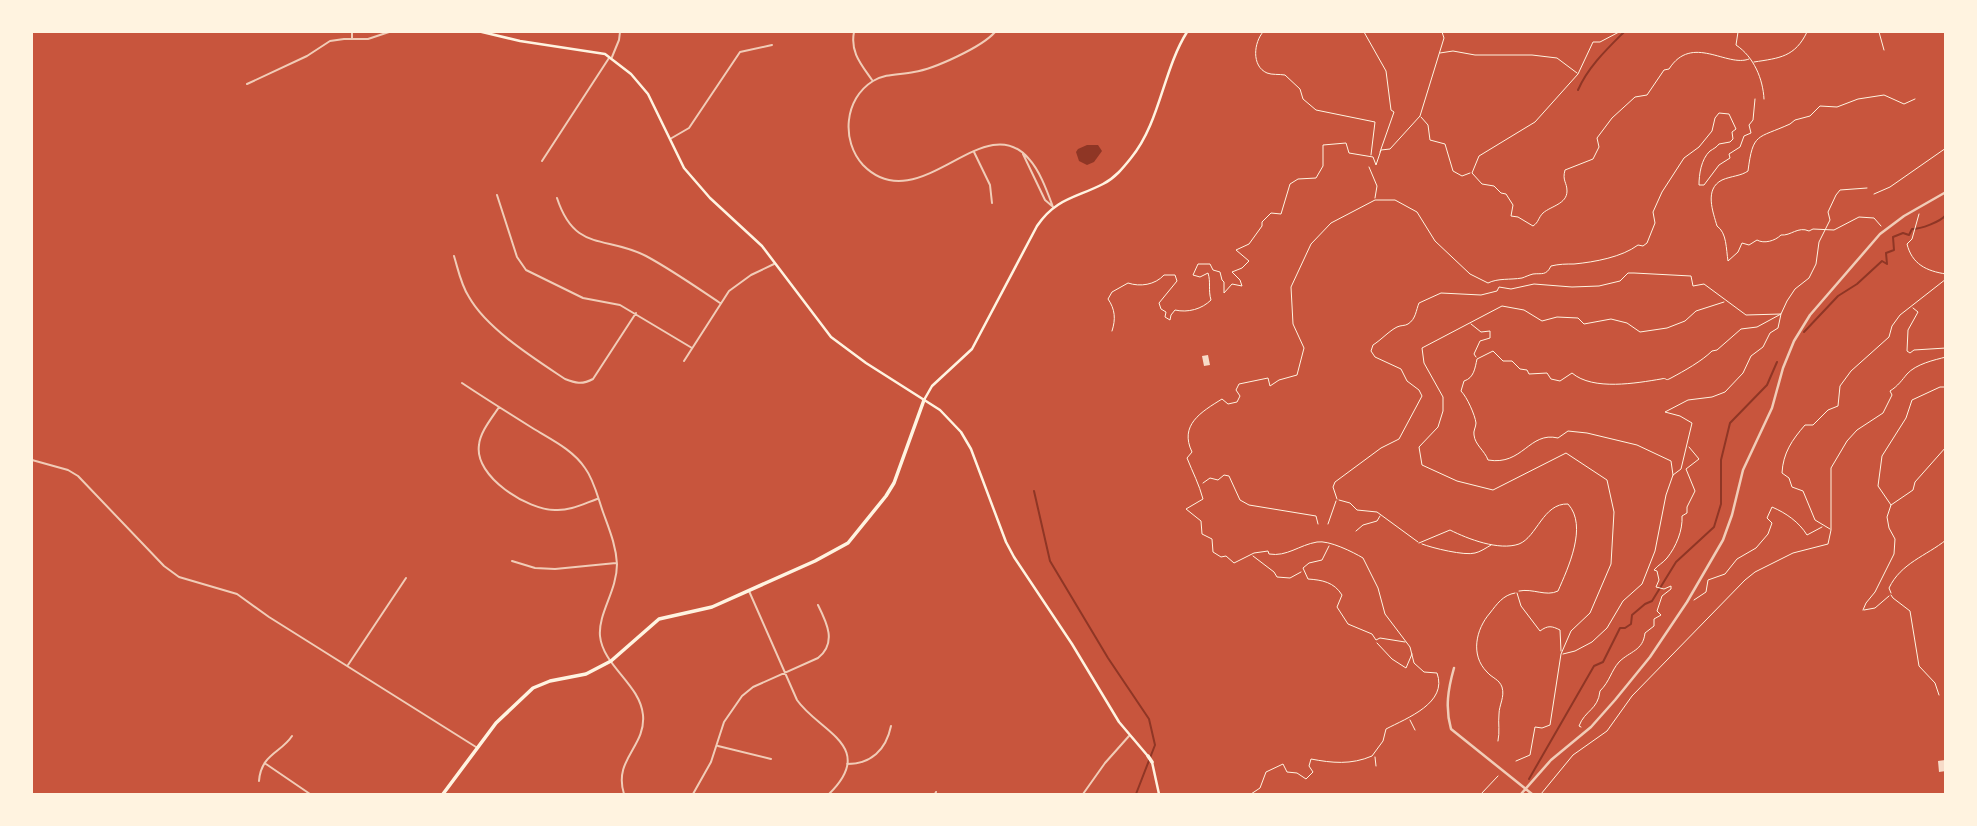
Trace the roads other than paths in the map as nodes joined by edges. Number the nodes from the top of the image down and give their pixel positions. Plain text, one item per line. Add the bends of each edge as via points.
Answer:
1 (352, 32) edge
2 (389, 32) edge
3 (482, 32) edge
4 (620, 32) edge
5 (854, 32) edge
6 (995, 32) edge
7 (1187, 32) edge
8 (352, 39) junction
9 (772, 45) dead end
10 (611, 57) junction
11 (872, 81) junction
12 (247, 84) dead end
13 (669, 139) junction
14 (974, 151) junction
15 (542, 161) dead end
16 (1945, 192) edge
17 (497, 195) dead end
18 (557, 198) dead end
19 (992, 203) dead end
20 (1053, 206) junction
21 (454, 256) dead end
22 (775, 263) junction
23 (720, 303) junction
24 (636, 313) junction
25 (692, 348) junction
26 (684, 361) dead end
27 (462, 383) dead end
28 (924, 400) junction
29 (499, 407) junction
30 (32, 460) edge
31 (598, 499) junction
32 (512, 561) dead end
33 (617, 563) junction
34 (406, 578) dead end
35 (748, 590) junction
36 (818, 605) dead end
37 (611, 661) junction
38 (347, 666) junction
39 (1454, 668) dead end
40 (784, 673) junction
41 (891, 726) dead end
42 (292, 736) dead end
43 (1129, 736) junction
44 (717, 746) junction
45 (477, 747) junction
46 (1148, 756) joint
47 (771, 758) dead end
48 (1152, 762) joint
49 (266, 763) junction
50 (846, 764) junction
51 (259, 781) dead end
52 (1524, 789) junction
53 (310, 794) edge
54 (443, 794) edge
55 (624, 794) edge
56 (693, 794) edge
57 (829, 794) edge
58 (1083, 794) edge
59 (1159, 794) edge
60 (1521, 794) edge
61 (1532, 794) edge

1 - 8 street
2 - 8 street
3 - 10 main road
4 - 10 street
5 - 11 street via 856,56
6 - 11 street via 930,68
7 - 20 main road via 1132,156 1103,184
8 - 12 street via 327,43
9 - 13 street via 740,52 689,128
10 - 13 main road via 641,85
10 - 15 street
11 - 14 street via 854,102 848,126 853,151 873,173 894,181 911,180
13 - 22 main road via 691,177
14 - 19 street via 990,186
14 - 20 street via 1000,144 1022,153 1045,200
16 - 52 street via 1885,230 1810,315 1794,341 1772,408 1743,470 1723,540 1685,605 1615,700
17 - 24 street via 517,257 526,270 583,298 614,303
18 - 23 street via 567,221 582,236 643,255
20 - 28 main road via 1037,226 972,349 932,386
21 - 24 street via 465,289 480,312 516,345 572,382 593,379
22 - 23 street via 737,283
22 - 28 main road via 839,344
23 - 25 street
24 - 25 street
25 - 26 street
27 - 29 street
28 - 35 main road via 894,483 848,543
28 - 43 main road via 961,432 1006,542
29 - 31 street via 577,458
29 - 31 street via 479,445 480,461 492,480 539,508 559,510
30 - 38 street via 78,476 136,539 179,577 237,594
31 - 33 street
32 - 33 street via 544,569
33 - 37 street via 616,582 600,626 602,646
34 - 38 street
35 - 37 main road via 705,609 659,619
35 - 40 street
36 - 40 street via 829,631 825,651
37 - 45 main road via 586,674 533,688
37 - 55 street via 643,712 640,735 621,770
38 - 45 street
39 - 52 street via 1446,713 1451,729
40 - 44 street via 743,695 724,722
40 - 50 street via 802,706 839,739
41 - 50 street via 873,758
42 - 49 street
43 - 46 main road
43 - 58 street
44 - 47 street
44 - 56 street
45 - 54 main road
46 - 48 main road
48 - 59 main road
49 - 51 street
49 - 53 street
50 - 57 street via 842,780
52 - 60 street
52 - 61 street

